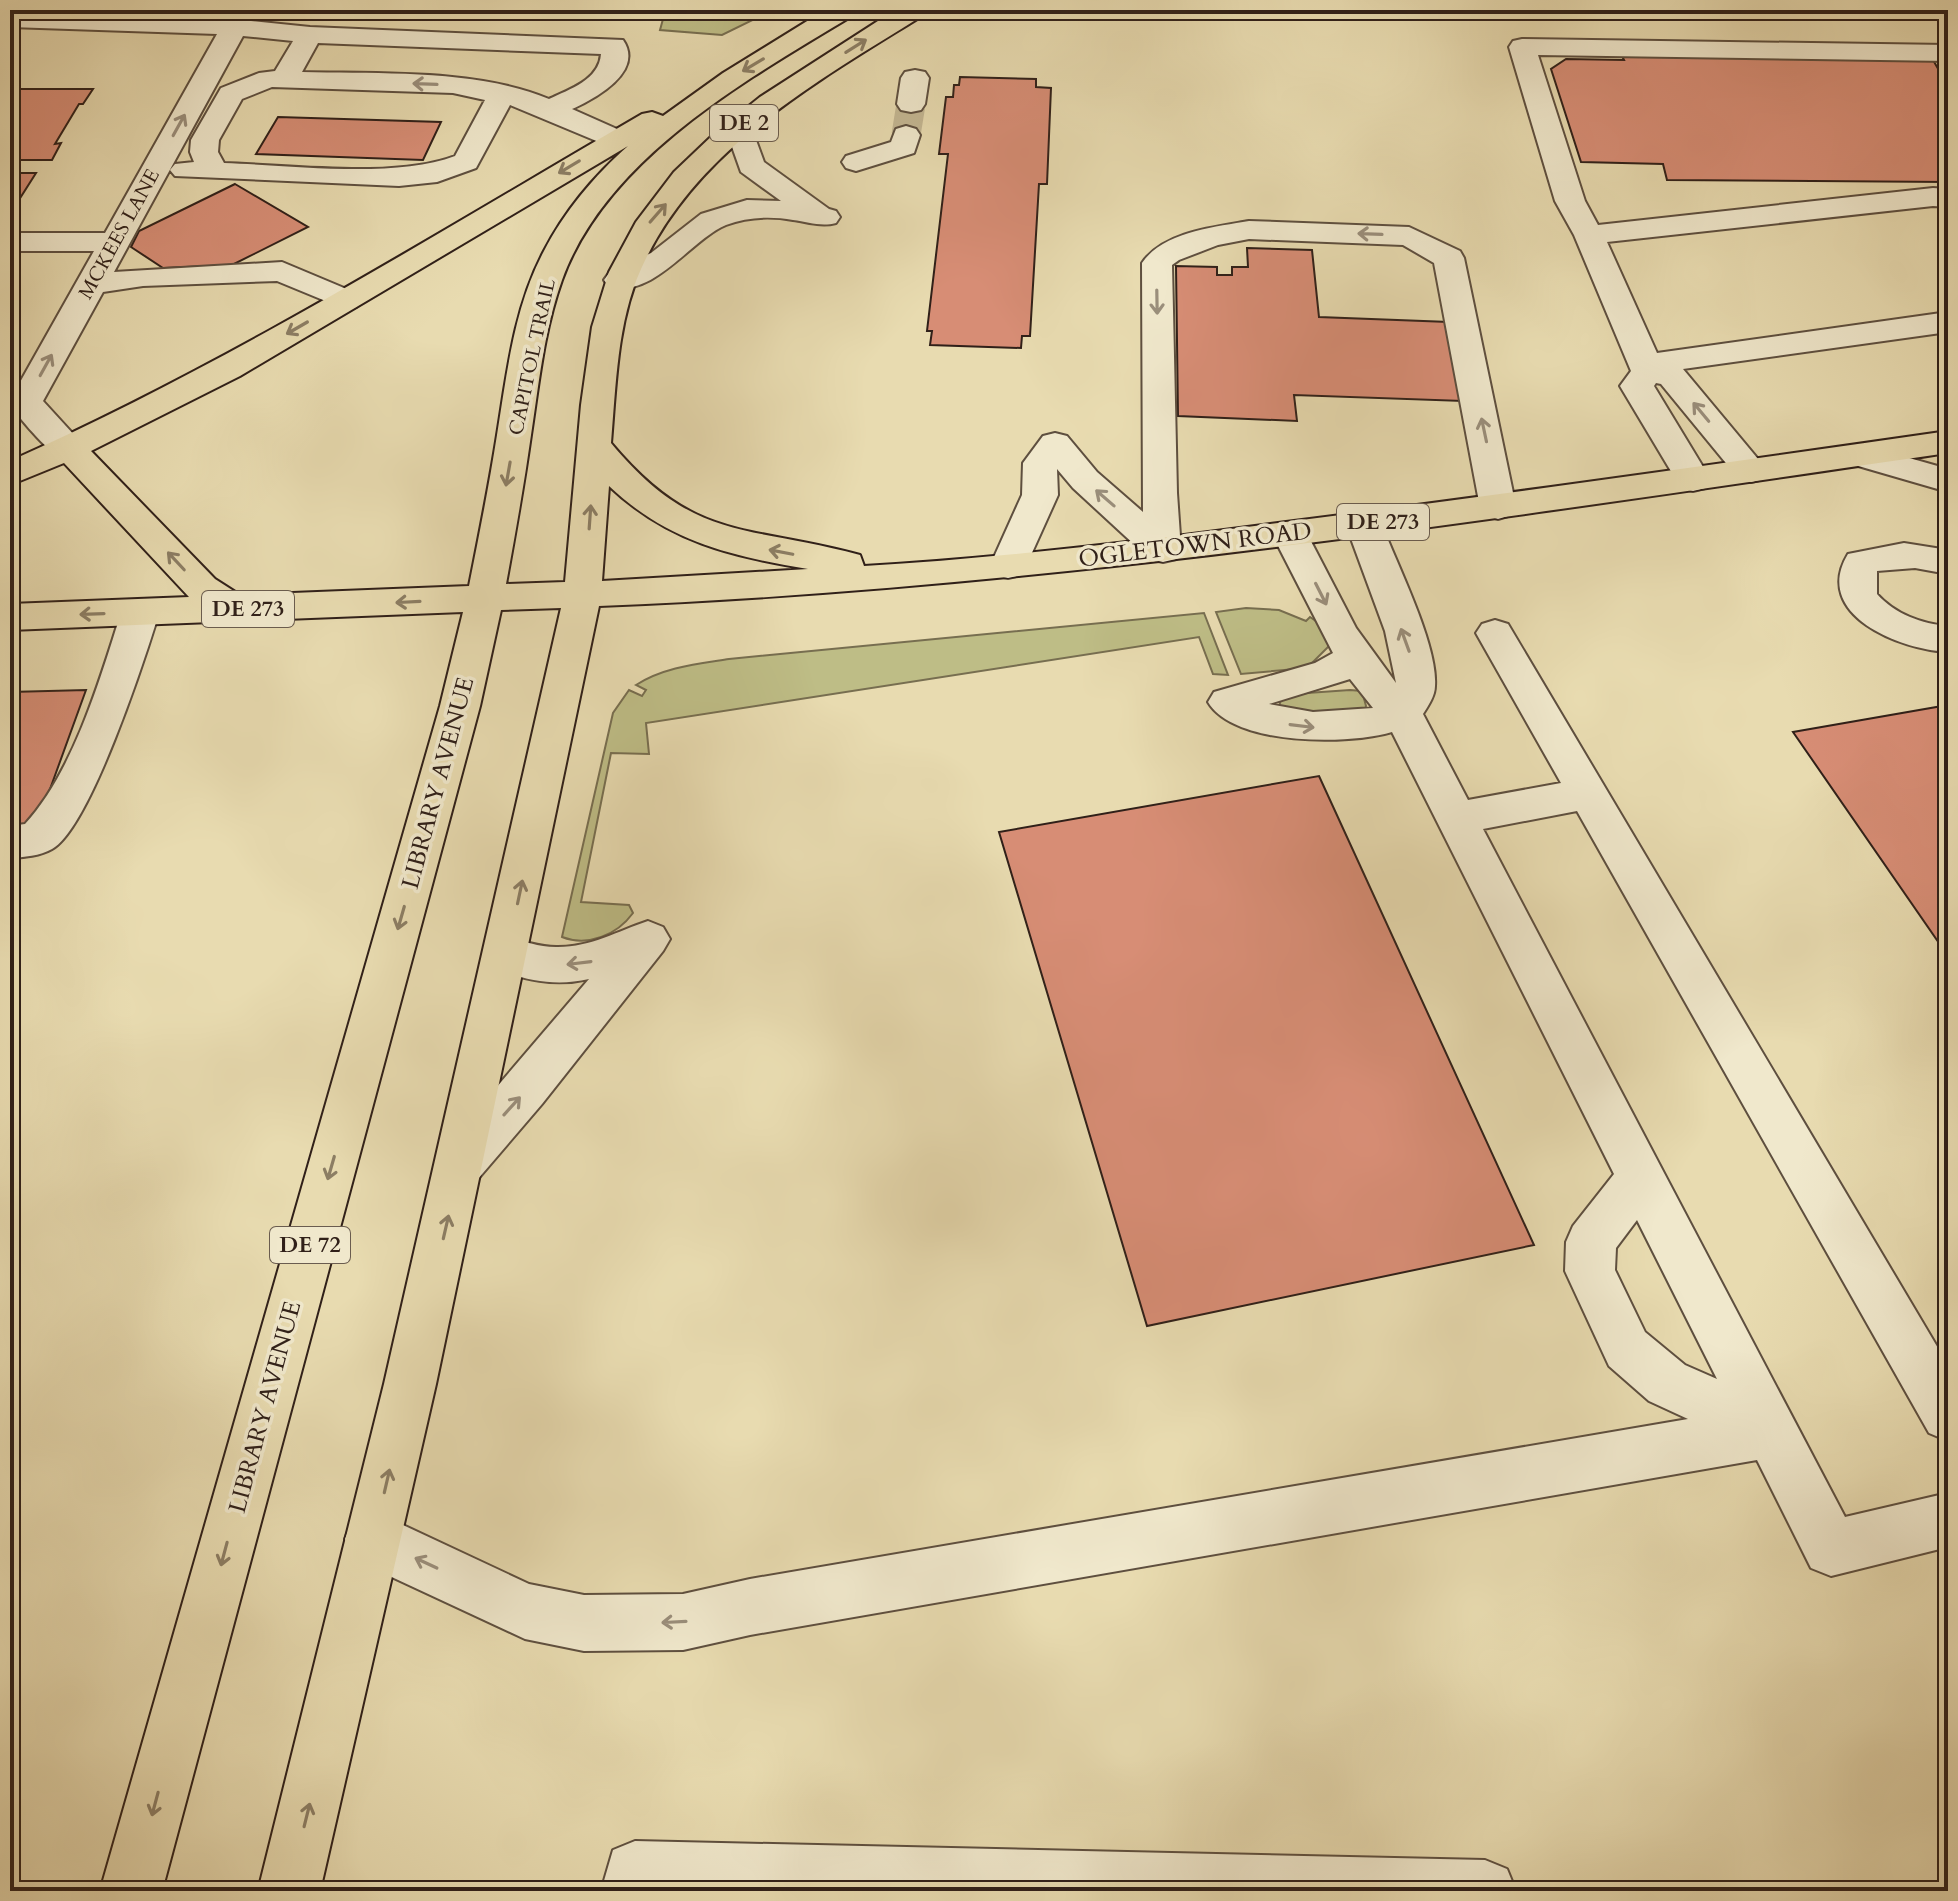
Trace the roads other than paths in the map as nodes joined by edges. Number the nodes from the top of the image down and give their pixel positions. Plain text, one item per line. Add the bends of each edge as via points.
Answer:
1 (843, 10) edge
2 (913, 10) edge
3 (239, 18) edge
4 (10, 19) edge
5 (310, 35) junction
6 (1948, 53) edge
7 (284, 79) junction
8 (712, 90) junction
9 (502, 94) junction
10 (549, 110) junction
11 (739, 127) junction
12 (906, 135) dead end
13 (616, 139) junction
14 (856, 162) dead end
15 (213, 170) junction
16 (154, 171) junction
17 (1948, 198) edge
18 (1589, 235) junction
19 (10, 242) edge
20 (114, 242) junction
21 (620, 280) junction
22 (91, 284) junction
23 (345, 300) junction
24 (1948, 322) edge
25 (1647, 368) junction
26 (1948, 442) edge
27 (596, 447) junction
28 (69, 448) junction
29 (1860, 455) junction
30 (1751, 471) junction
31 (10, 474) edge
32 (1693, 480) junction
33 (1948, 481) edge
34 (1498, 507) junction
35 (1364, 525) junction
36 (1290, 534) junction
37 (1163, 550) junction
38 (1948, 562) edge
39 (1008, 566) junction
40 (912, 576) junction
41 (583, 595) junction
42 (486, 599) junction
43 (236, 610) junction
44 (140, 613) junction
45 (10, 617) edge
46 (1495, 633) dead end
47 (1948, 639) edge
48 (1352, 654) junction
49 (1402, 712) junction
50 (1588, 794) junction
51 (1457, 818) junction
52 (10, 842) edge
53 (507, 954) junction
54 (460, 1165) junction
55 (1641, 1176) junction
56 (1948, 1415) edge
57 (1772, 1431) junction
58 (1948, 1520) edge
59 (373, 1539) junction
60 (131, 1891) edge
61 (289, 1891) edge
62 (632, 1891) edge
63 (1485, 1891) edge

1 -> 8 main road, CAPITOL TRAIL / DE 2
11 -> 2 main road, DE 2 via 770,101
3 - 4 street
3 - 5 street
16 -> 3 street, MCKEES LANE
5 - 7 street
5 - 10 street via 614,46 612,73
6 - 18 street via 1522,47 1570,201
9 -> 7 street via 453,85
7 - 15 street via 247,85 231,94 205,140 204,152
8 - 13 main road
8 -> 42 main road, CAPITOL TRAIL / DE 2 via 607,185 575,224 553,263 531,342
9 - 10 street
9 - 15 street via 466,162 437,173 399,177
10 - 13 street
21 -> 11 main road, DE 2 via 644,229 709,153
11 - 21 street via 751,166 825,217 747,209 712,220 662,260
12 - 14 street via 904,147
13 -> 23 main road
15 - 16 street
16 - 20 street, MCKEES LANE
17 - 18 street
18 - 25 street
19 - 20 street
20 - 22 street, MCKEES LANE
21 - 27 main road, DE 2 via 608,327
22 - 23 street via 282,271
28 -> 22 street, MCKEES LANE via 25,403
23 -> 28 main road via 228,369
24 - 25 street
30 -> 25 street via 1673,377
25 - 32 street via 1637,386
26 - 29 main road, OGLETOWN ROAD / DE 273
40 -> 27 main road via 746,546 675,523 628,489
41 -> 27 main road, DE 2
28 - 31 main road
43 -> 28 main road via 202,588
29 - 30 main road, OGLETOWN ROAD / DE 273
29 - 33 street
30 - 32 main road, OGLETOWN ROAD / DE 273
32 - 34 main road, OGLETOWN ROAD / DE 273
34 - 35 main road, OGLETOWN ROAD / DE 273
34 -> 37 street via 1449,258 1409,236 1249,230 1211,237 1168,253 1157,263
35 - 36 main road, OGLETOWN ROAD / DE 273
49 -> 35 street via 1416,692 1414,663
36 - 37 main road, OGLETOWN ROAD / DE 273
36 -> 48 street
37 - 39 main road, OGLETOWN ROAD / DE 273
37 -> 39 street via 1085,480 1055,444 1040,463 1040,495
38 - 47 street via 1888,554 1861,563 1856,579 1862,601 1900,630
39 - 40 main road, OGLETOWN ROAD / DE 273
40 - 41 main road, OGLETOWN ROAD / DE 273
41 - 42 main road, OGLETOWN ROAD / DE 273
53 -> 41 main road
42 -> 43 main road, DE 273
42 -> 60 main road, LIBRARY AVENUE / DE 72
43 - 44 main road, DE 273
44 -> 45 main road, DE 273
44 - 52 street via 120,677 57,819 37,838
46 - 50 street
48 - 49 street
48 -> 49 street via 1345,665 1328,673 1228,702 1282,723 1315,727 1370,724
49 - 51 street
50 - 51 street
50 - 56 street
51 - 55 street
53 - 54 main road
54 -> 53 street via 648,939 609,956 567,965 522,962
59 -> 54 main road
55 - 57 street
55 - 57 street via 1591,1242 1590,1271 1627,1349 1667,1383
57 - 58 street via 1831,1548
57 -> 59 street via 683,1622 584,1623 525,1611
61 -> 59 main road
62 - 63 street via 635,1872

